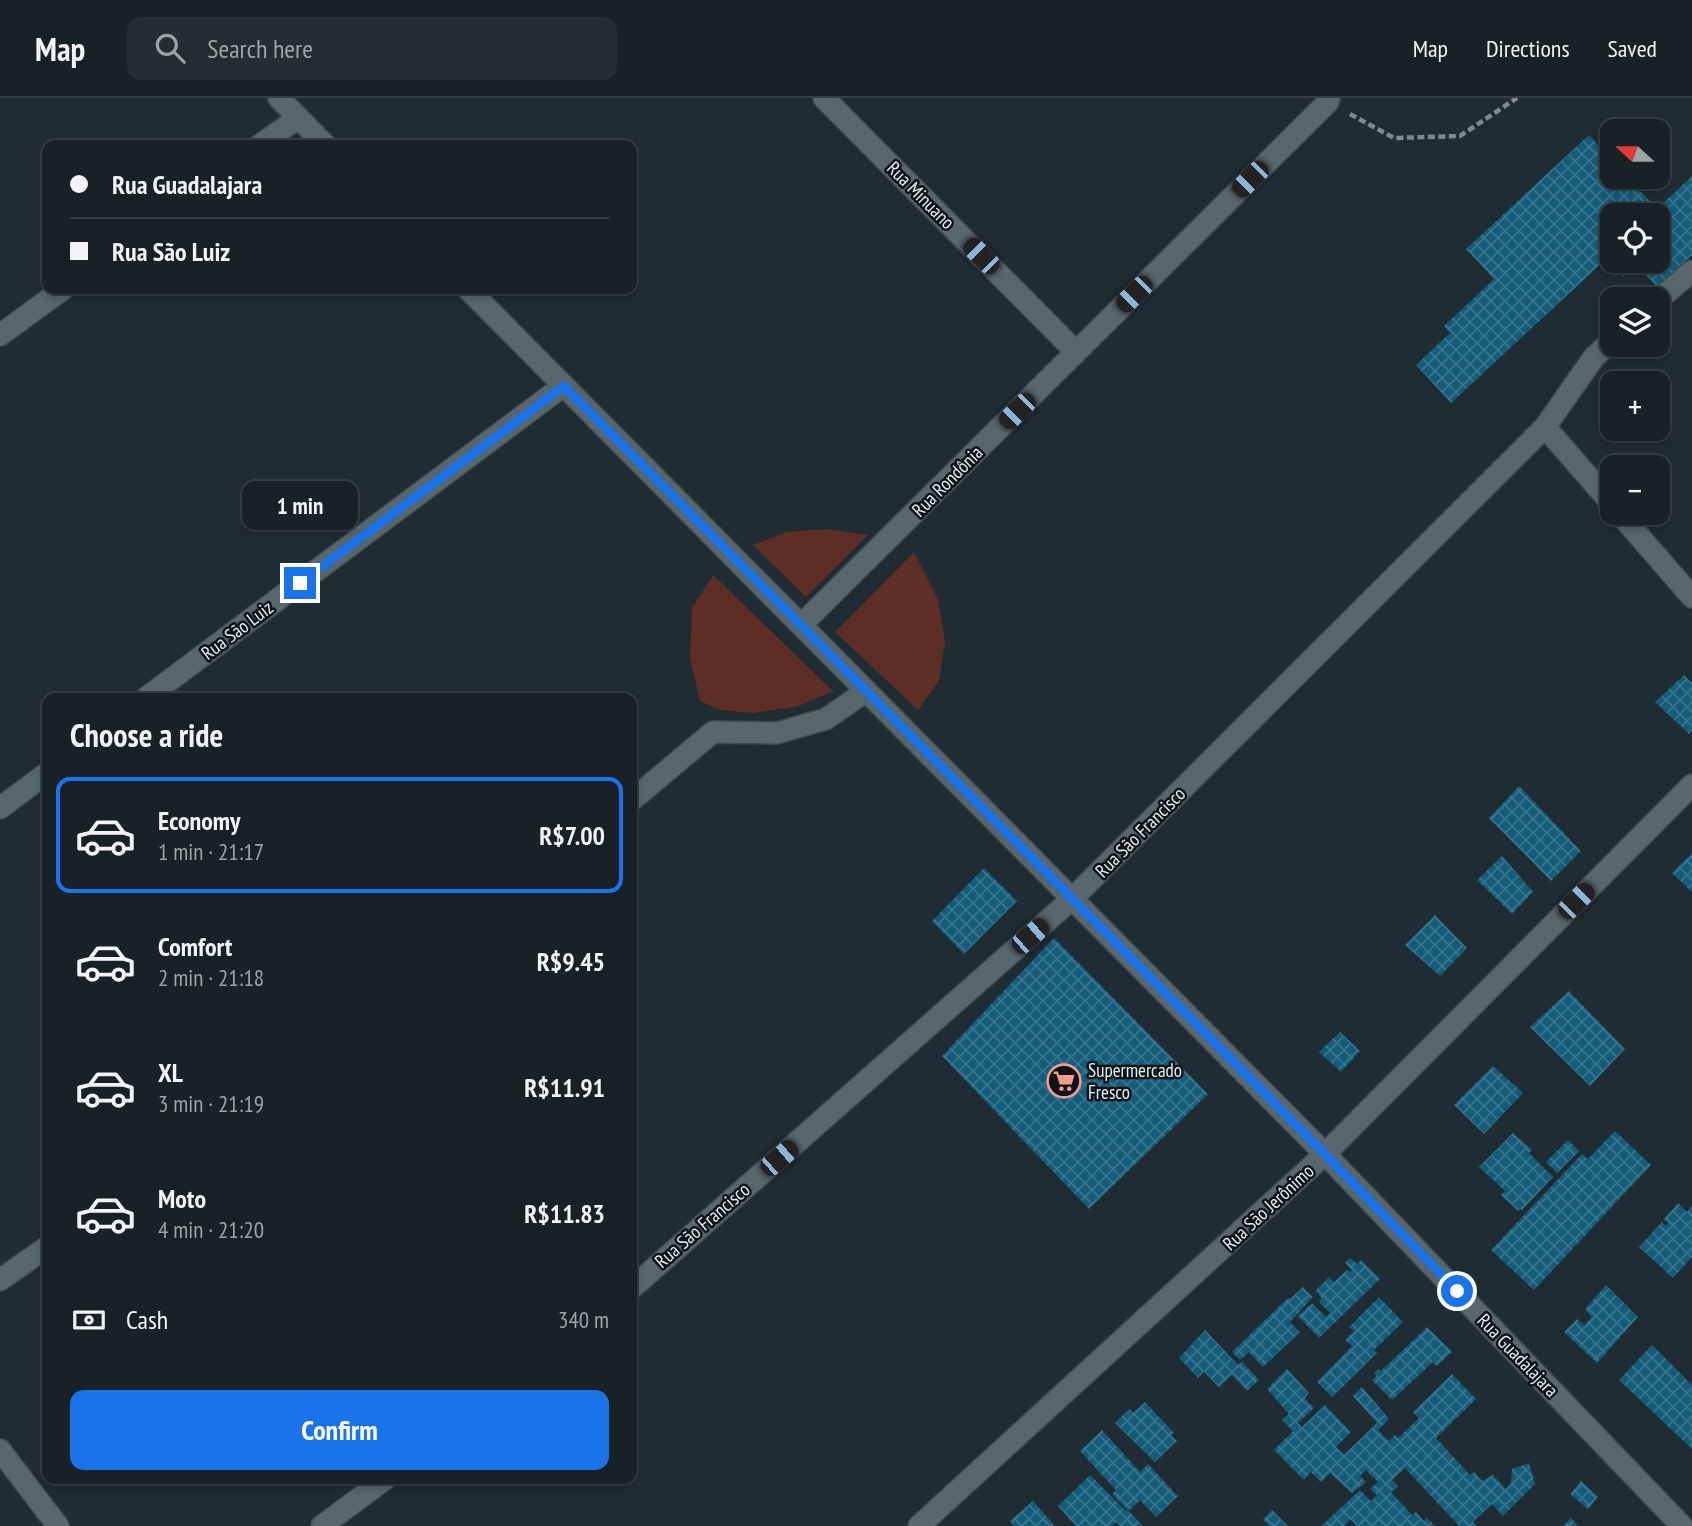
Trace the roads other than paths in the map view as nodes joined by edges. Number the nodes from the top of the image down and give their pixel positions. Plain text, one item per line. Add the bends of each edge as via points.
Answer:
1 (279, 98) edge
2 (828, 99) edge
3 (1328, 100) edge
4 (298, 118) junction
5 (267, 140) edge
6 (320, 140) edge
7 (1692, 271) edge
8 (1670, 290) edge
9 (56, 294) edge
10 (472, 294) edge
11 (0, 335) edge
12 (1076, 352) junction
13 (1600, 352) edge
14 (564, 386) junction
15 (1545, 427) junction
16 (1600, 490) edge
17 (1629, 525) edge
18 (1692, 597) edge
19 (801, 625) junction
20 (866, 691) junction
21 (153, 693) edge
22 (42, 776) edge
23 (1692, 785) edge
24 (637, 796) edge
25 (0, 808) edge
26 (1072, 900) junction
27 (1325, 1154) junction
28 (42, 1251) edge
29 (0, 1280) edge
30 (637, 1283) edge
31 (0, 1450) edge
32 (378, 1484) edge
33 (58, 1526) edge
34 (322, 1526) edge
35 (919, 1526) edge
36 (1682, 1526) edge

1 - 4 street
2 - 12 street, Rua Minuano
3 - 12 street, Rua Rondônia
4 - 5 street
4 - 6 street
7 - 8 street
9 - 11 street
10 - 14 street, Rua Guadalajara
12 - 19 street, Rua Rondônia
13 - 15 street, Rua São Francisco
14 - 19 street, Rua Guadalajara
14 - 21 street, Rua São Luiz
15 - 16 street
15 - 26 street, Rua São Francisco
17 - 18 street
19 - 20 street, Rua Guadalajara
20 - 24 street via 814,723 777,733 713,733
20 - 26 street, Rua Guadalajara
22 - 25 street
23 - 27 street, Rua São Jerônimo
26 - 27 street, Rua Guadalajara
26 - 30 street, Rua São Francisco
27 - 35 street, Rua São Jerônimo
27 - 36 street, Rua Guadalajara
28 - 29 street
31 - 33 street
32 - 34 street

